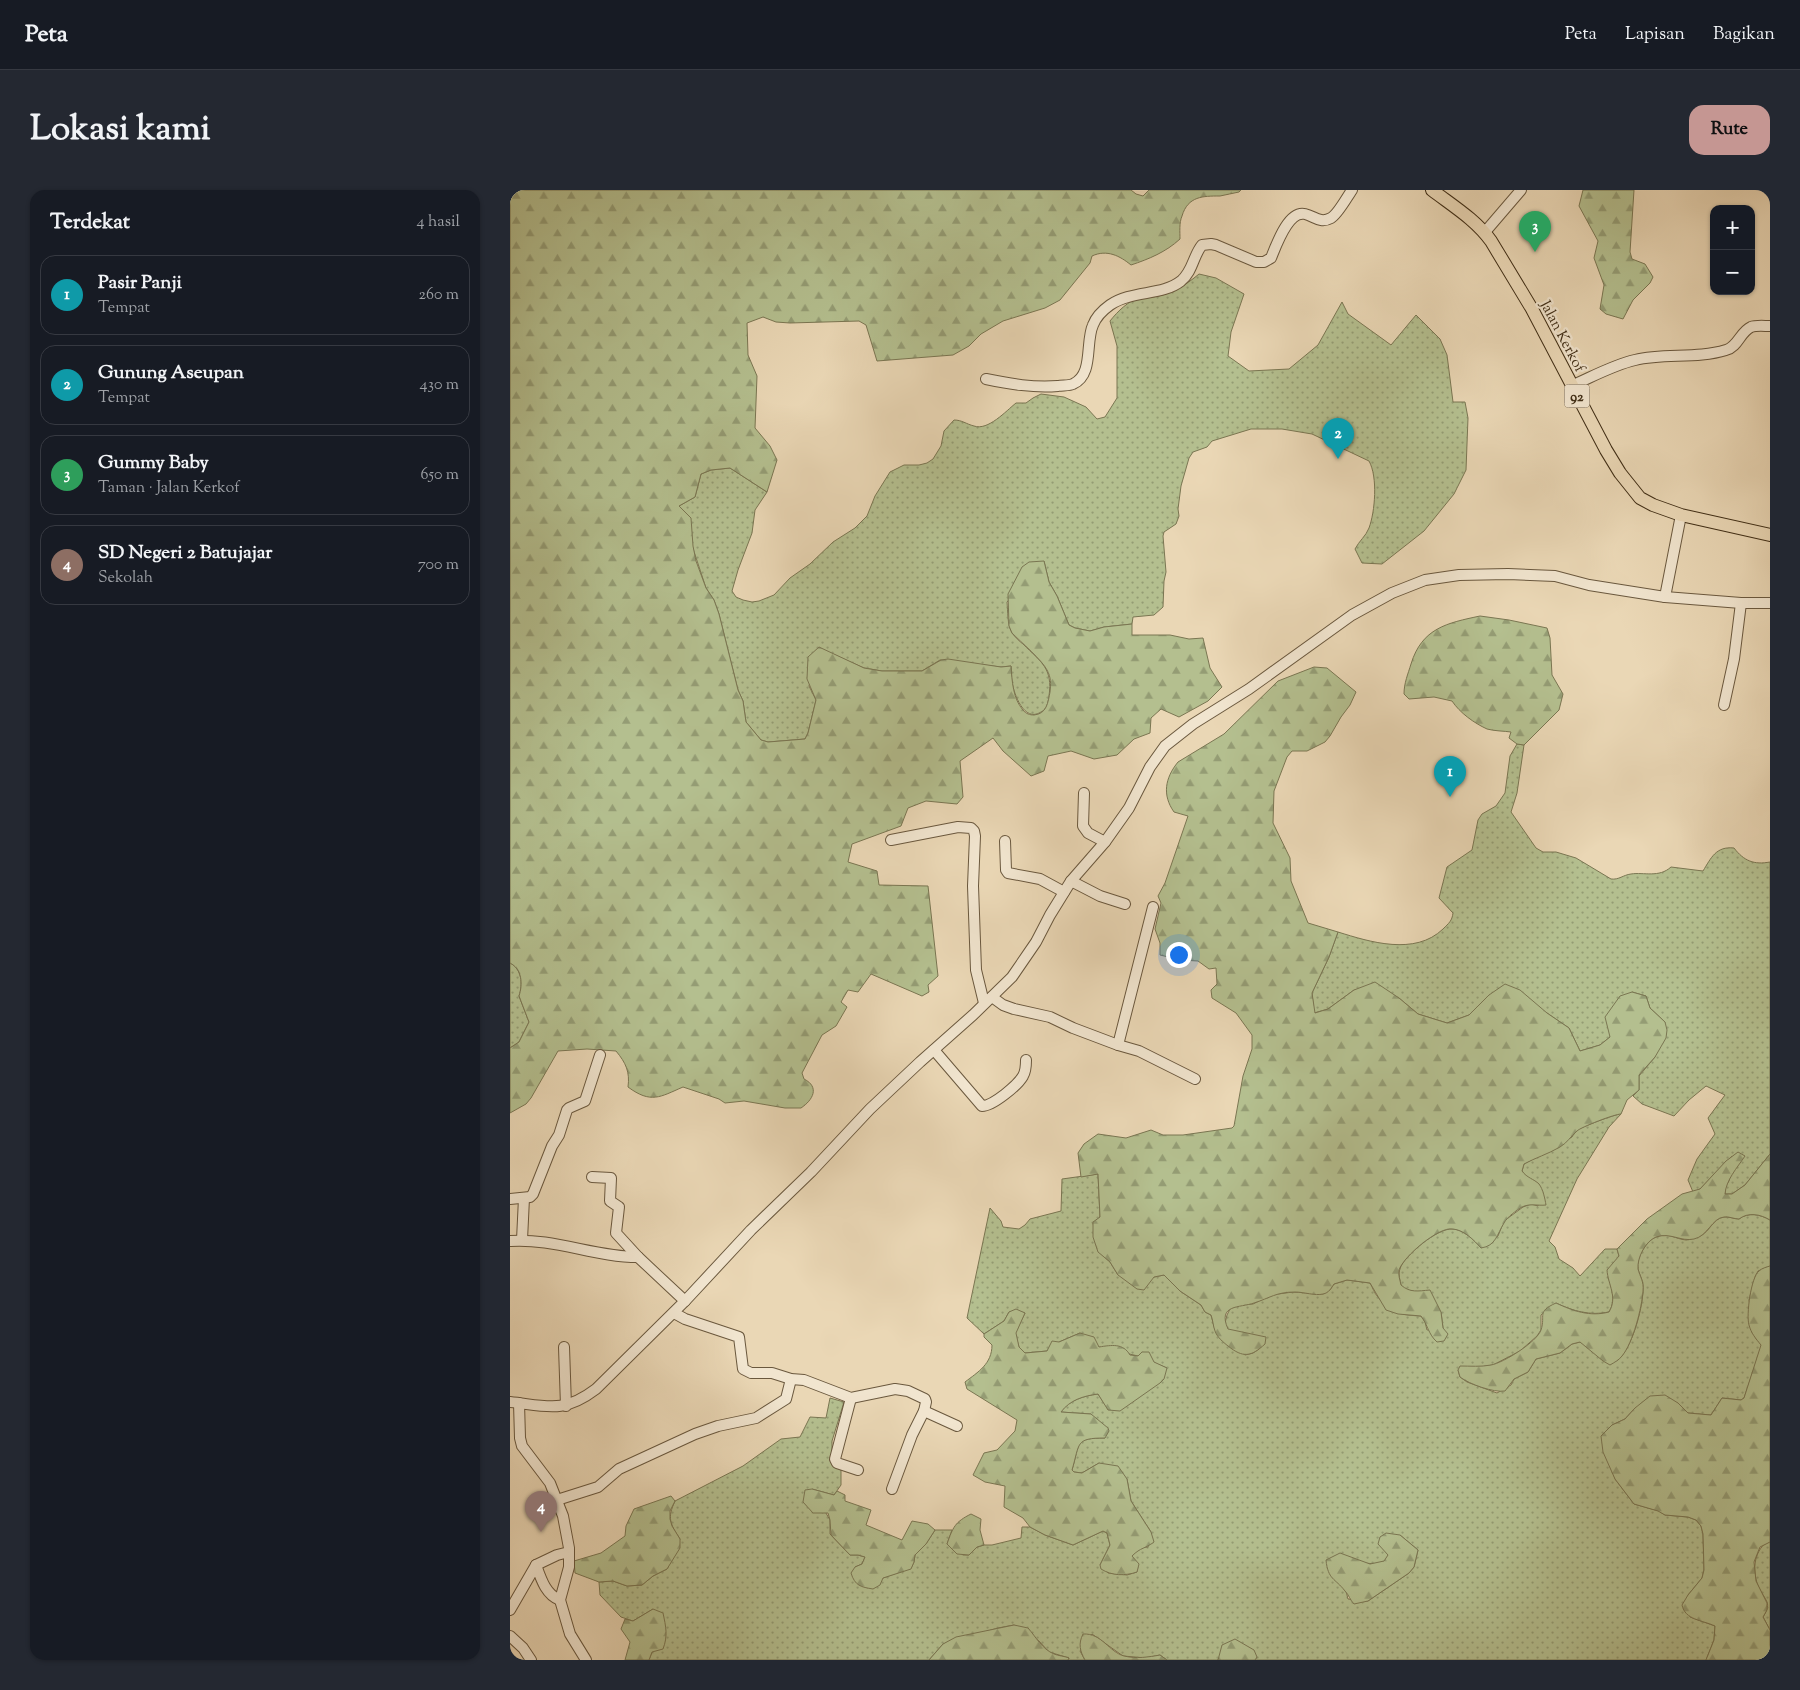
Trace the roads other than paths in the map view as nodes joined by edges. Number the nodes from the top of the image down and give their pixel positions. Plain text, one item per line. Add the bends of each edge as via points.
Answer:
1 (1352, 190) edge
2 (1432, 190) edge
3 (1521, 190) edge
4 (1485, 232) junction
5 (1770, 326) edge
6 (986, 379) dead end
7 (1571, 386) junction
8 (1681, 515) junction
9 (1770, 535) edge
10 (1665, 597) junction
11 (1741, 603) junction
12 (1770, 603) edge
13 (1724, 704) dead end
14 (1084, 793) dead end
15 (891, 840) dead end
16 (1005, 841) dead end
17 (1105, 842) junction
18 (1071, 881) junction
19 (1064, 892) junction
20 (1125, 904) dead end
21 (1153, 907) dead end
22 (988, 1000) junction
23 (1118, 1045) junction
24 (934, 1050) junction
25 (600, 1055) dead end
26 (1026, 1060) dead end
27 (1195, 1079) dead end
28 (592, 1177) dead end
29 (524, 1198) junction
30 (510, 1199) edge
31 (522, 1240) junction
32 (510, 1241) edge
33 (638, 1258) junction
34 (685, 1301) junction
35 (674, 1313) junction
36 (564, 1348) dead end
37 (790, 1380) junction
38 (850, 1398) junction
39 (515, 1402) edge
40 (566, 1406) junction
41 (924, 1411) junction
42 (957, 1426) dead end
43 (858, 1470) dead end
44 (892, 1489) dead end
45 (557, 1500) junction
46 (569, 1552) junction
47 (536, 1565) junction
48 (560, 1600) junction
49 (510, 1610) edge
50 (510, 1636) edge
51 (531, 1660) edge
52 (586, 1660) edge

1 - 6 street via 1330,219 1317,220 1304,213 1298,214 1284,227 1271,258 1264,262 1256,262 1211,244 1202,245 1191,270 1182,280 1168,288 1125,297 1109,306 1092,326 1086,370 1073,384 1027,387
2 - 4 main road, Jalan Kerkof / 92
3 - 4 street
4 - 7 main road, Jalan Kerkof / 92 via 1514,278
5 - 7 street via 1752,326 1732,348 1726,350 1636,359
7 - 8 main road, Jalan Kerkof / 92 via 1629,486 1640,498
8 - 9 main road, Jalan Kerkof / 92
8 - 10 street
10 - 11 street
10 - 17 street via 1598,587 1556,576 1508,574 1445,577 1406,587 1352,615 1249,689 1175,736 1158,755
11 - 12 street
11 - 13 street
14 - 17 street via 1083,826 1088,833
15 - 22 street via 958,827 974,831 976,970
16 - 19 street via 1008,873 1040,879
17 - 18 street
18 - 19 street
18 - 20 street
19 - 22 street via 1012,977
21 - 23 street
22 - 23 street via 1050,1017
22 - 24 street
23 - 27 street via 1139,1051
24 - 26 street via 982,1106 987,1106 1021,1080
24 - 34 street via 870,1109
25 - 29 street via 585,1101 569,1108 536,1190
28 - 33 street via 611,1178 610,1202 619,1207 616,1233
29 - 30 street
29 - 31 street
31 - 32 street
31 - 33 street
33 - 34 street
34 - 35 street
35 - 37 street via 739,1337 743,1369 746,1371 772,1373
35 - 40 street via 596,1389
36 - 40 street
37 - 38 street via 808,1381
37 - 45 street via 786,1399 756,1418 695,1434 619,1468 598,1487
38 - 41 street via 901,1389 925,1399
38 - 43 street via 835,1458 837,1463
39 - 40 street via 541,1407
39 - 45 street via 522,1446 550,1483
41 - 42 street
41 - 44 street
45 - 46 street
46 - 47 street
46 - 48 street via 568,1575
47 - 48 street via 548,1591
47 - 49 street
48 - 52 street via 570,1634
50 - 51 street

